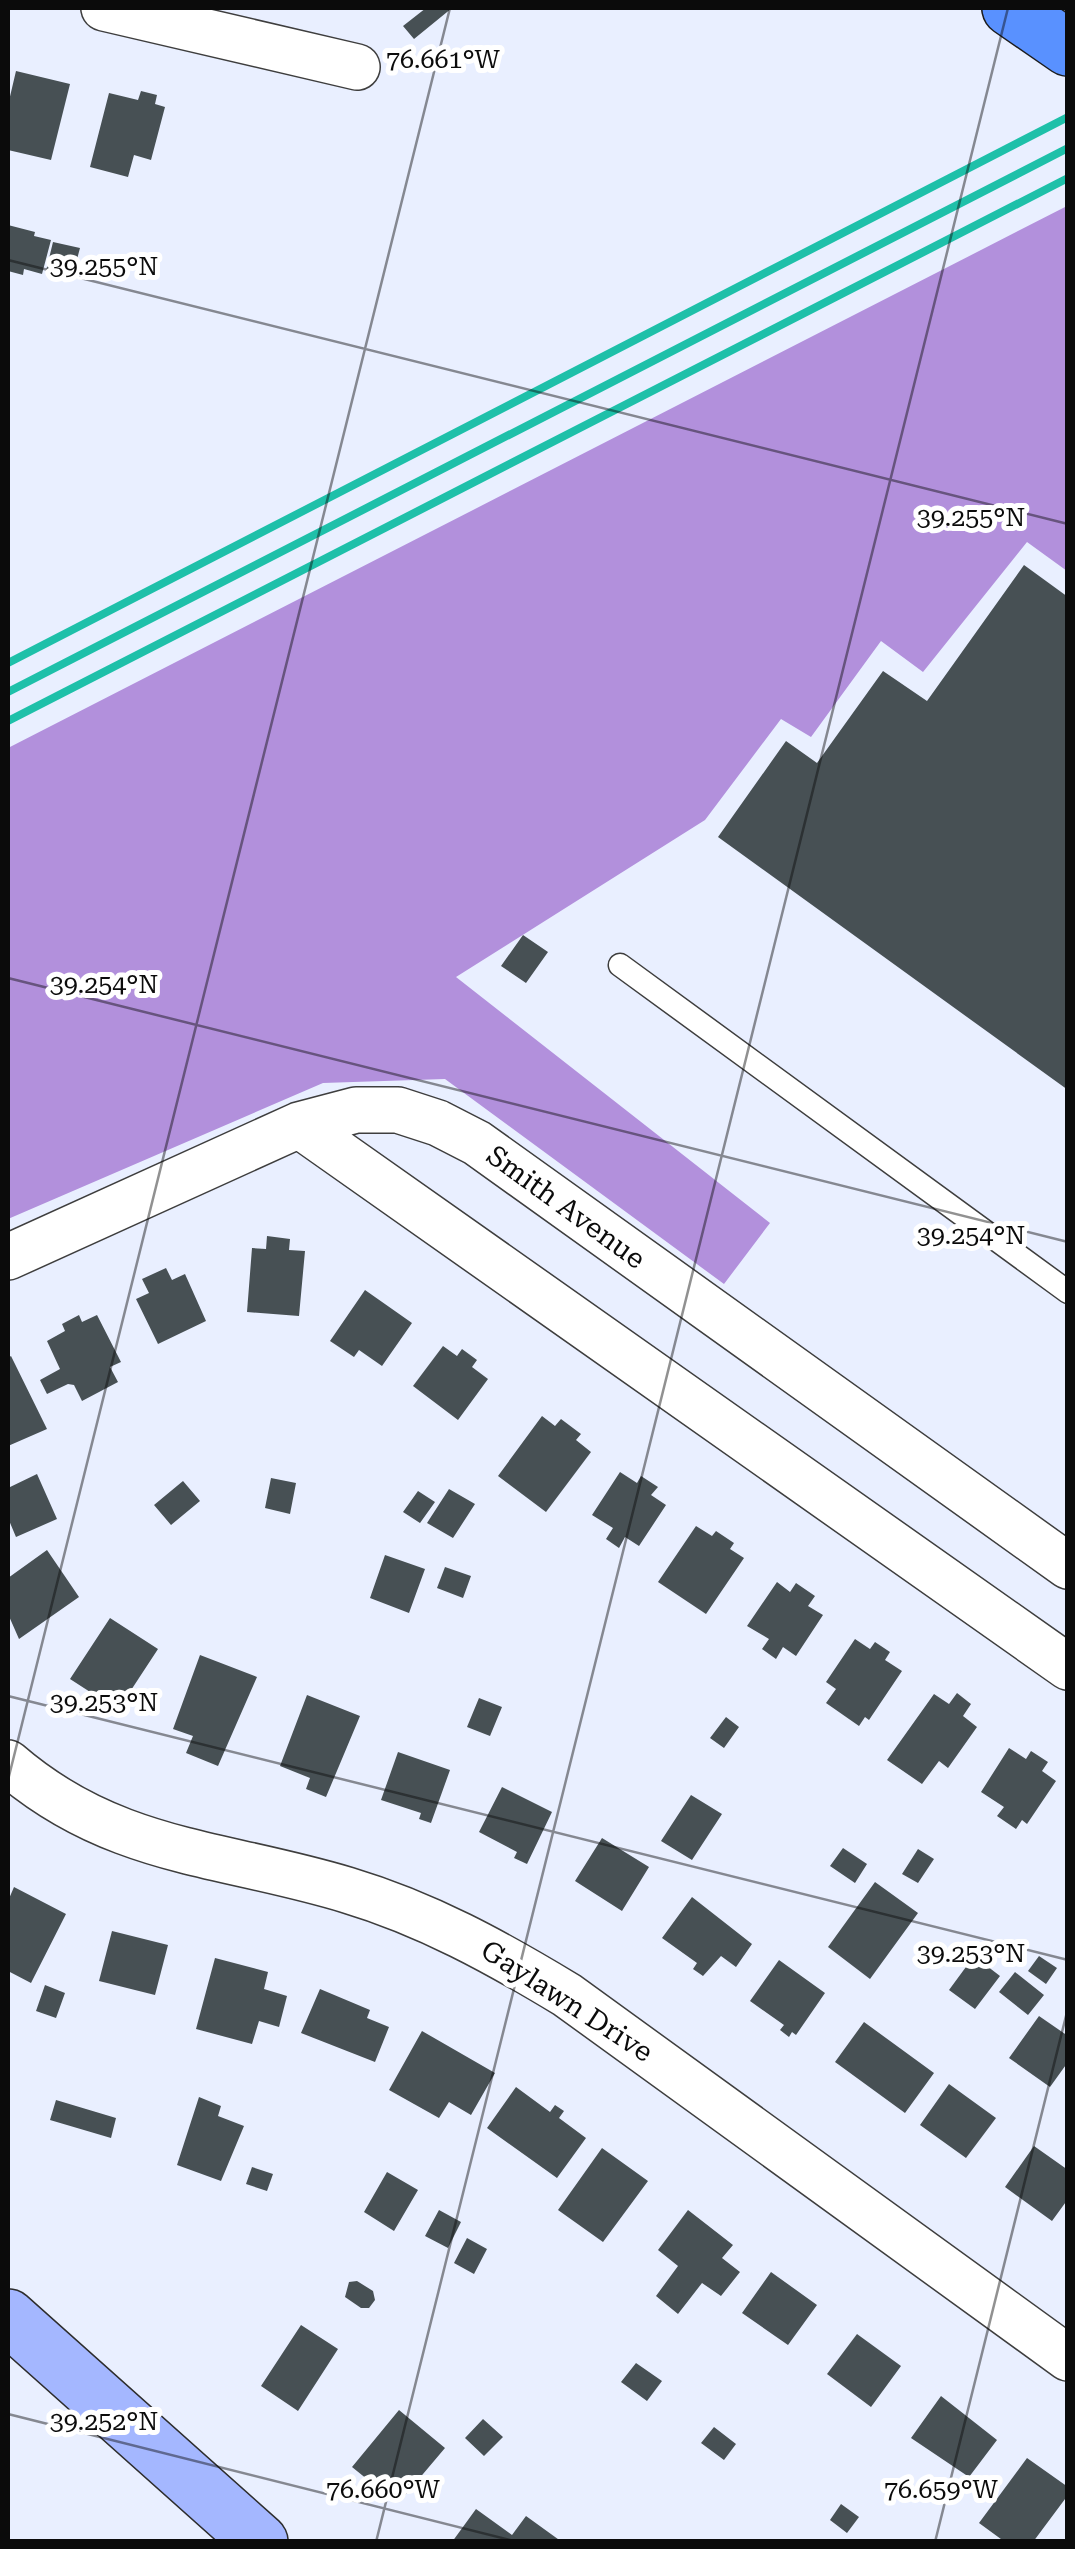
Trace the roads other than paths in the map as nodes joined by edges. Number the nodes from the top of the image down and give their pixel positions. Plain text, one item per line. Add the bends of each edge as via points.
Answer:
1 (104, 8) edge
2 (1014, 10) edge
3 (1068, 48) edge
4 (357, 67) dead end
5 (620, 965) dead end
6 (299, 1125) junction
7 (8, 1257) edge
8 (1068, 1292) edge
9 (1068, 1566) edge
10 (1068, 1667) edge
11 (8, 1763) edge
12 (8, 2317) edge
13 (1068, 2358) edge
14 (260, 2542) edge

1 - 4 street
2 - 3 main road
5 - 8 lane
6 - 7 street, Smith Avenue
6 - 9 street, Smith Avenue via 356,1110 398,1110 477,1143
6 - 10 street
11 - 13 street, Gaylawn Drive via 74,1812 130,1836 344,1889 412,1911 490,1948 567,1995
12 - 14 street

